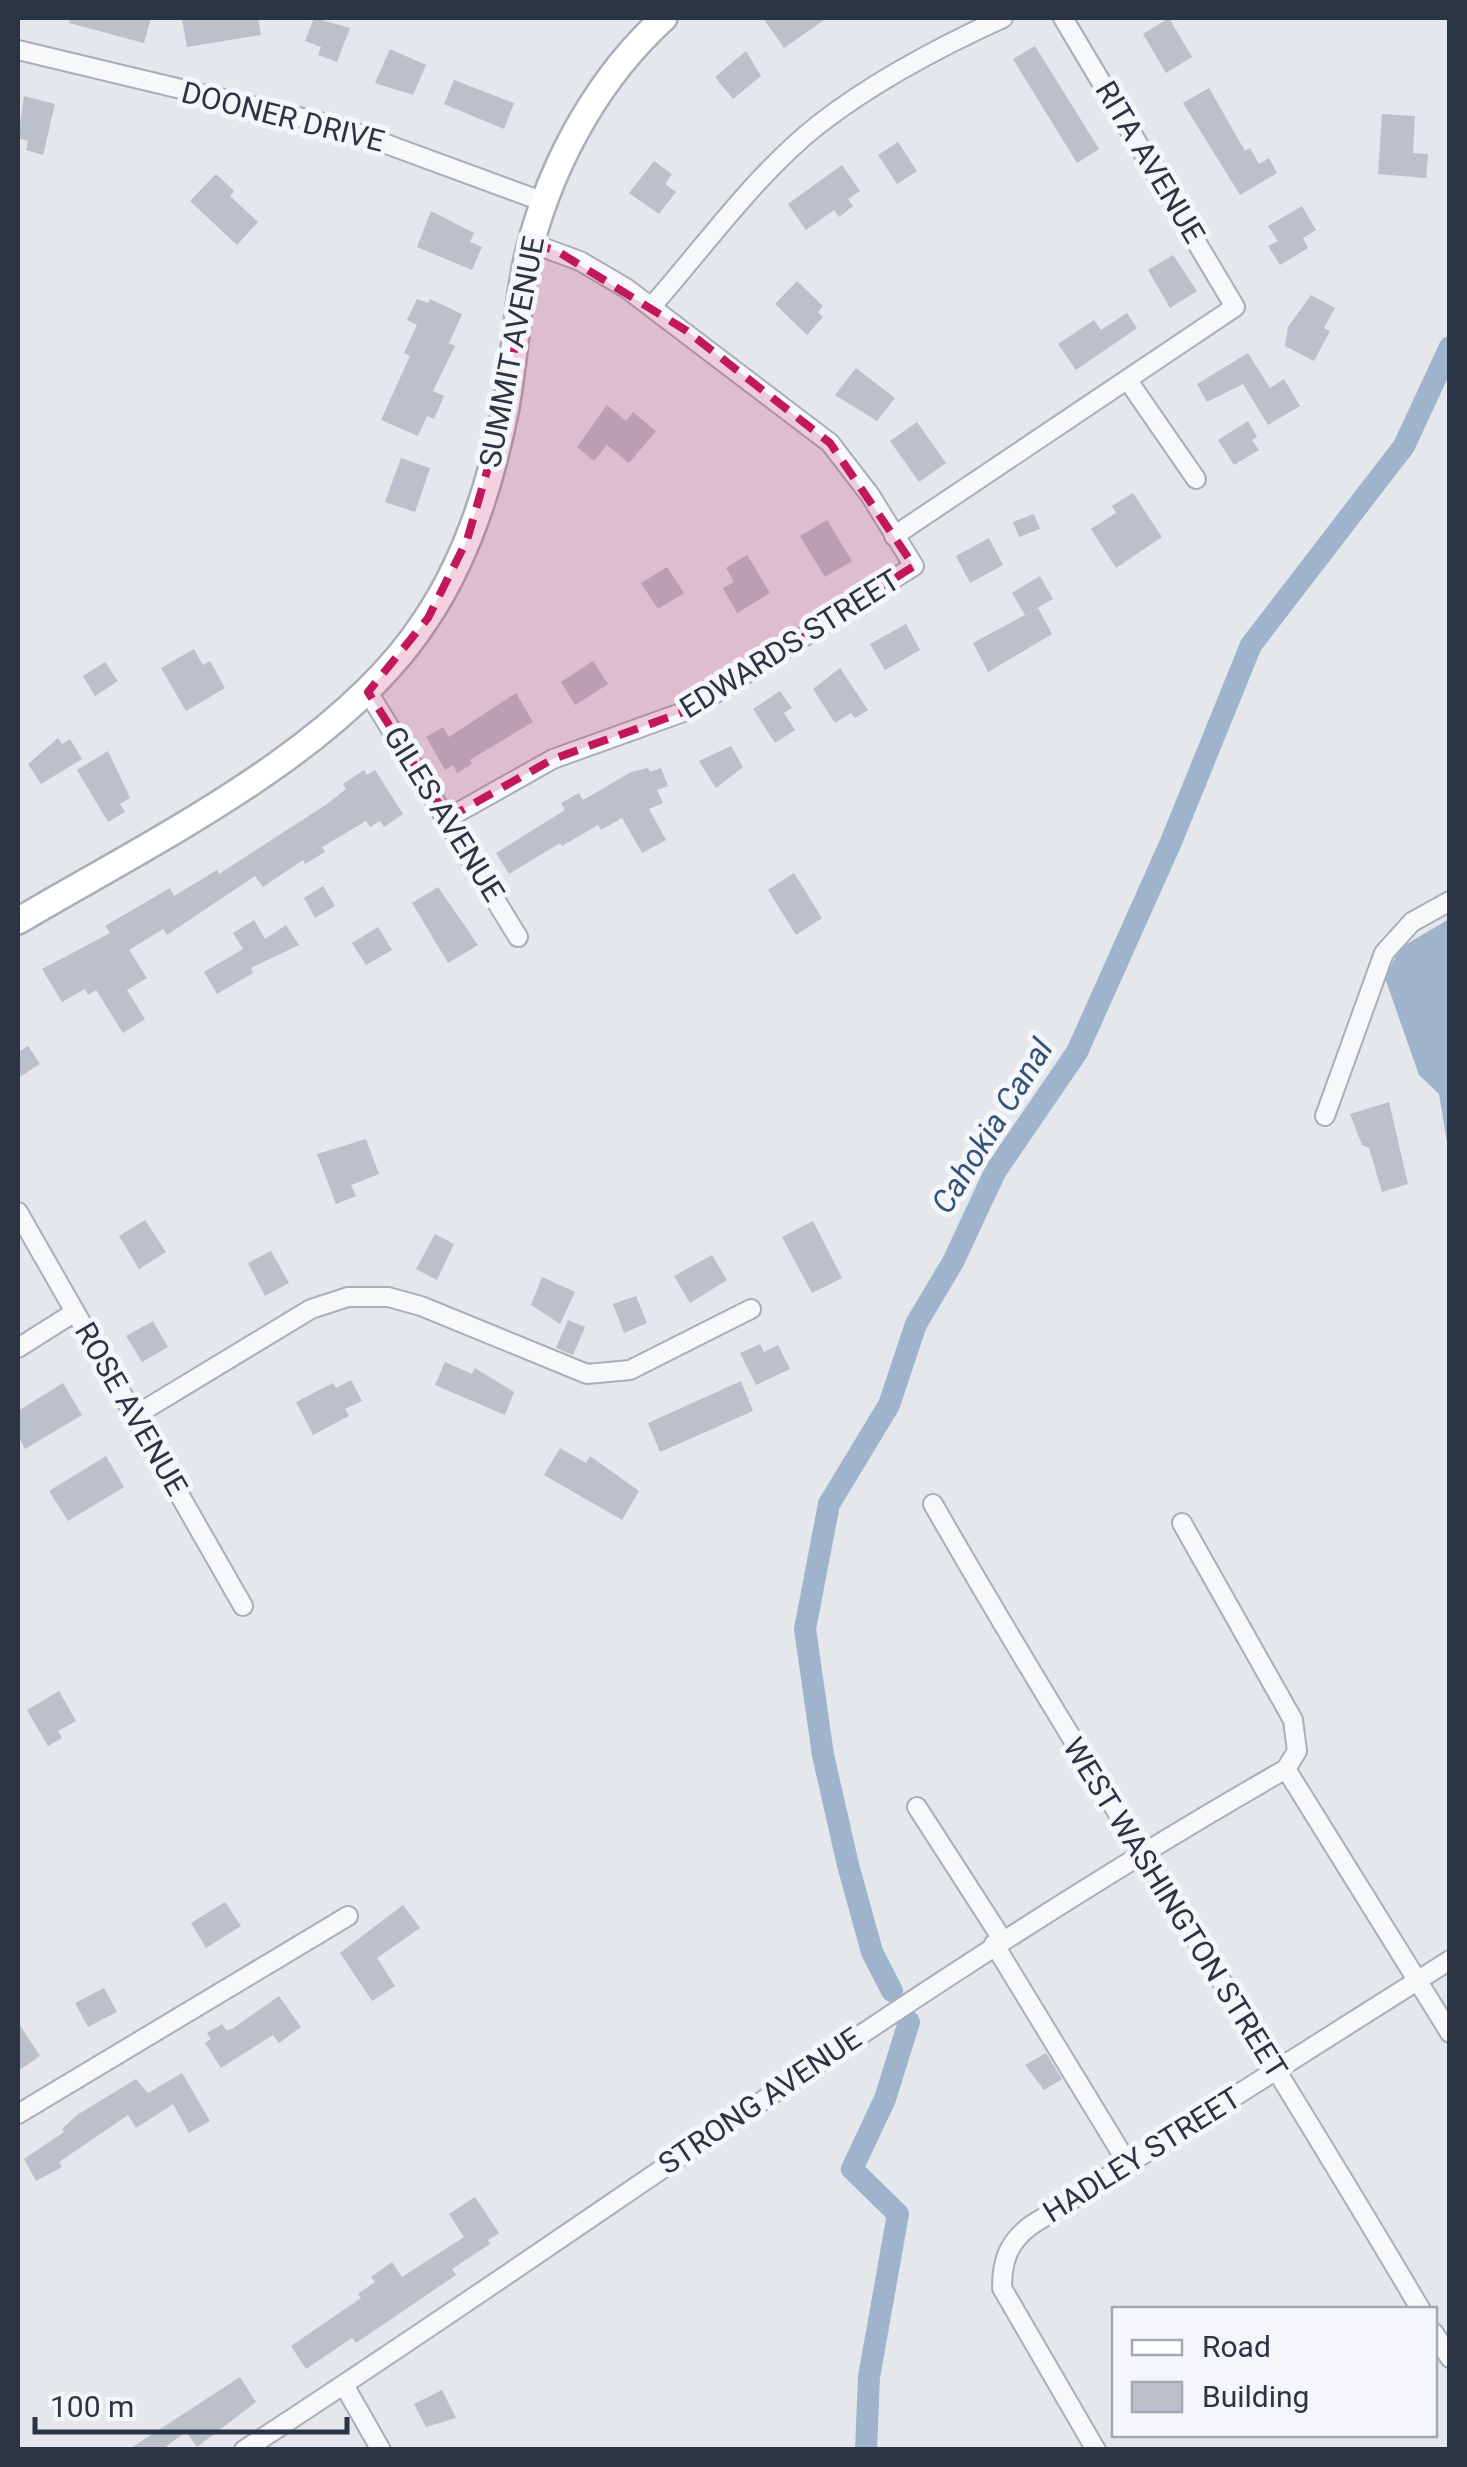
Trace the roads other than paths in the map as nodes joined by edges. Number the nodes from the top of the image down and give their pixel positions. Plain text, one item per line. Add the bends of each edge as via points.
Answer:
1 (664, 18) edge
2 (1002, 18) edge
3 (1064, 18) edge
4 (18, 50) edge
5 (544, 202) junction
6 (532, 242) junction
7 (652, 306) junction
8 (1235, 307) joint
9 (1128, 382) junction
10 (1196, 480) dead end
11 (894, 536) junction
12 (368, 692) junction
13 (448, 818) junction
14 (1450, 902) edge
15 (18, 921) edge
16 (518, 937) dead end
17 (1325, 1116) dead end
18 (18, 1212) edge
19 (751, 1309) dead end
20 (75, 1312) junction
21 (18, 1348) edge
22 (136, 1415) junction
23 (933, 1504) dead end
24 (1182, 1523) dead end
25 (243, 1606) dead end
26 (1286, 1769) junction
27 (917, 1807) dead end
28 (1144, 1850) junction
29 (348, 1916) dead end
30 (998, 1942) junction
31 (1450, 1960) edge
32 (1418, 1980) junction
33 (1450, 2033) edge
34 (1276, 2071) junction
35 (18, 2114) edge
36 (1128, 2164) junction
37 (1419, 2307) edge
38 (344, 2385) junction
39 (244, 2450) edge
40 (382, 2450) edge
41 (1096, 2450) edge

1 - 5 street, SUMMIT AVENUE via 587,112
2 - 7 street via 817,126
3 - 8 street, RITA AVENUE
4 - 5 street, DOONER DRIVE via 340,127
5 - 6 street, SUMMIT AVENUE
6 - 7 street via 580,261
6 - 12 street, SUMMIT AVENUE via 505,409 468,540 428,618
7 - 11 street via 830,443
8 - 9 street, EDWARDS STREET
9 - 10 street
9 - 11 street, EDWARDS STREET
11 - 13 street, EDWARDS STREET via 914,566 689,710 553,759
12 - 13 street, GILES AVENUE
12 - 15 street, SUMMIT AVENUE via 293,752
13 - 16 street, GILES AVENUE
14 - 17 street via 1412,922 1386,949
18 - 20 street, ROSE AVENUE
19 - 22 street via 630,1370 587,1374 422,1306 348,1297 310,1309
20 - 21 street
20 - 22 street, ROSE AVENUE
22 - 25 street, ROSE AVENUE
23 - 28 street, WEST WASHINGTON STREET via 1044,1696
24 - 26 street via 1293,1720 1298,1751
26 - 28 street, STRONG AVENUE
26 - 32 street
27 - 30 street
28 - 30 street, STRONG AVENUE
28 - 34 street, WEST WASHINGTON STREET
29 - 35 street
30 - 36 street
30 - 38 street, STRONG AVENUE
31 - 32 street, HADLEY STREET
32 - 33 street
32 - 34 street, HADLEY STREET
34 - 36 street, HADLEY STREET
34 - 37 street, WEST WASHINGTON STREET
36 - 41 street, HADLEY STREET via 1018,2235 1002,2268 1002,2288
38 - 39 street, STRONG AVENUE
38 - 40 street

